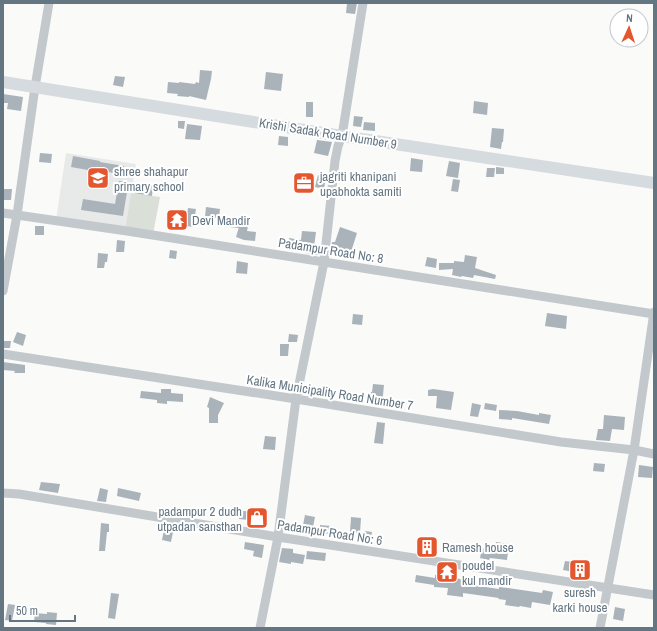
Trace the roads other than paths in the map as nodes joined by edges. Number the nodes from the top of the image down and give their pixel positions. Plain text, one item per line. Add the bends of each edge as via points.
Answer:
1 (49, 3) edge
2 (363, 3) edge
3 (3, 82) edge
4 (36, 87) junction
5 (342, 136) junction
6 (654, 183) edge
7 (3, 213) edge
8 (17, 215) junction
9 (324, 262) junction
10 (3, 291) edge
11 (654, 314) edge
12 (3, 354) edge
13 (296, 399) junction
14 (634, 450) junction
15 (654, 454) edge
16 (3, 493) edge
17 (278, 537) junction
18 (608, 588) junction
19 (654, 595) edge
20 (260, 628) edge
21 (600, 628) edge

1 - 4 street
2 - 5 street
3 - 4 street, Krishi Sadak Road Number 9
4 - 5 street, Krishi Sadak Road Number 9
4 - 8 street
5 - 6 street, Krishi Sadak Road Number 9
5 - 9 street via 335,161
7 - 8 street, Padampur Road No: 8
8 - 9 street, Padampur Road No: 8
8 - 10 street
9 - 11 street, Padampur Road No: 8
9 - 13 street
11 - 14 street
12 - 13 street, Kalika Municipality Road Number 7
13 - 14 street, Kalika Municipality Road Number 7 via 561,442
13 - 17 street
14 - 15 street, Kalika Municipality Road Number 7
14 - 18 street
16 - 17 street, Padampur Road No: 6
17 - 18 street, Padampur Road No: 6
17 - 20 street
18 - 19 street, Padampur Road No: 6
18 - 21 street

